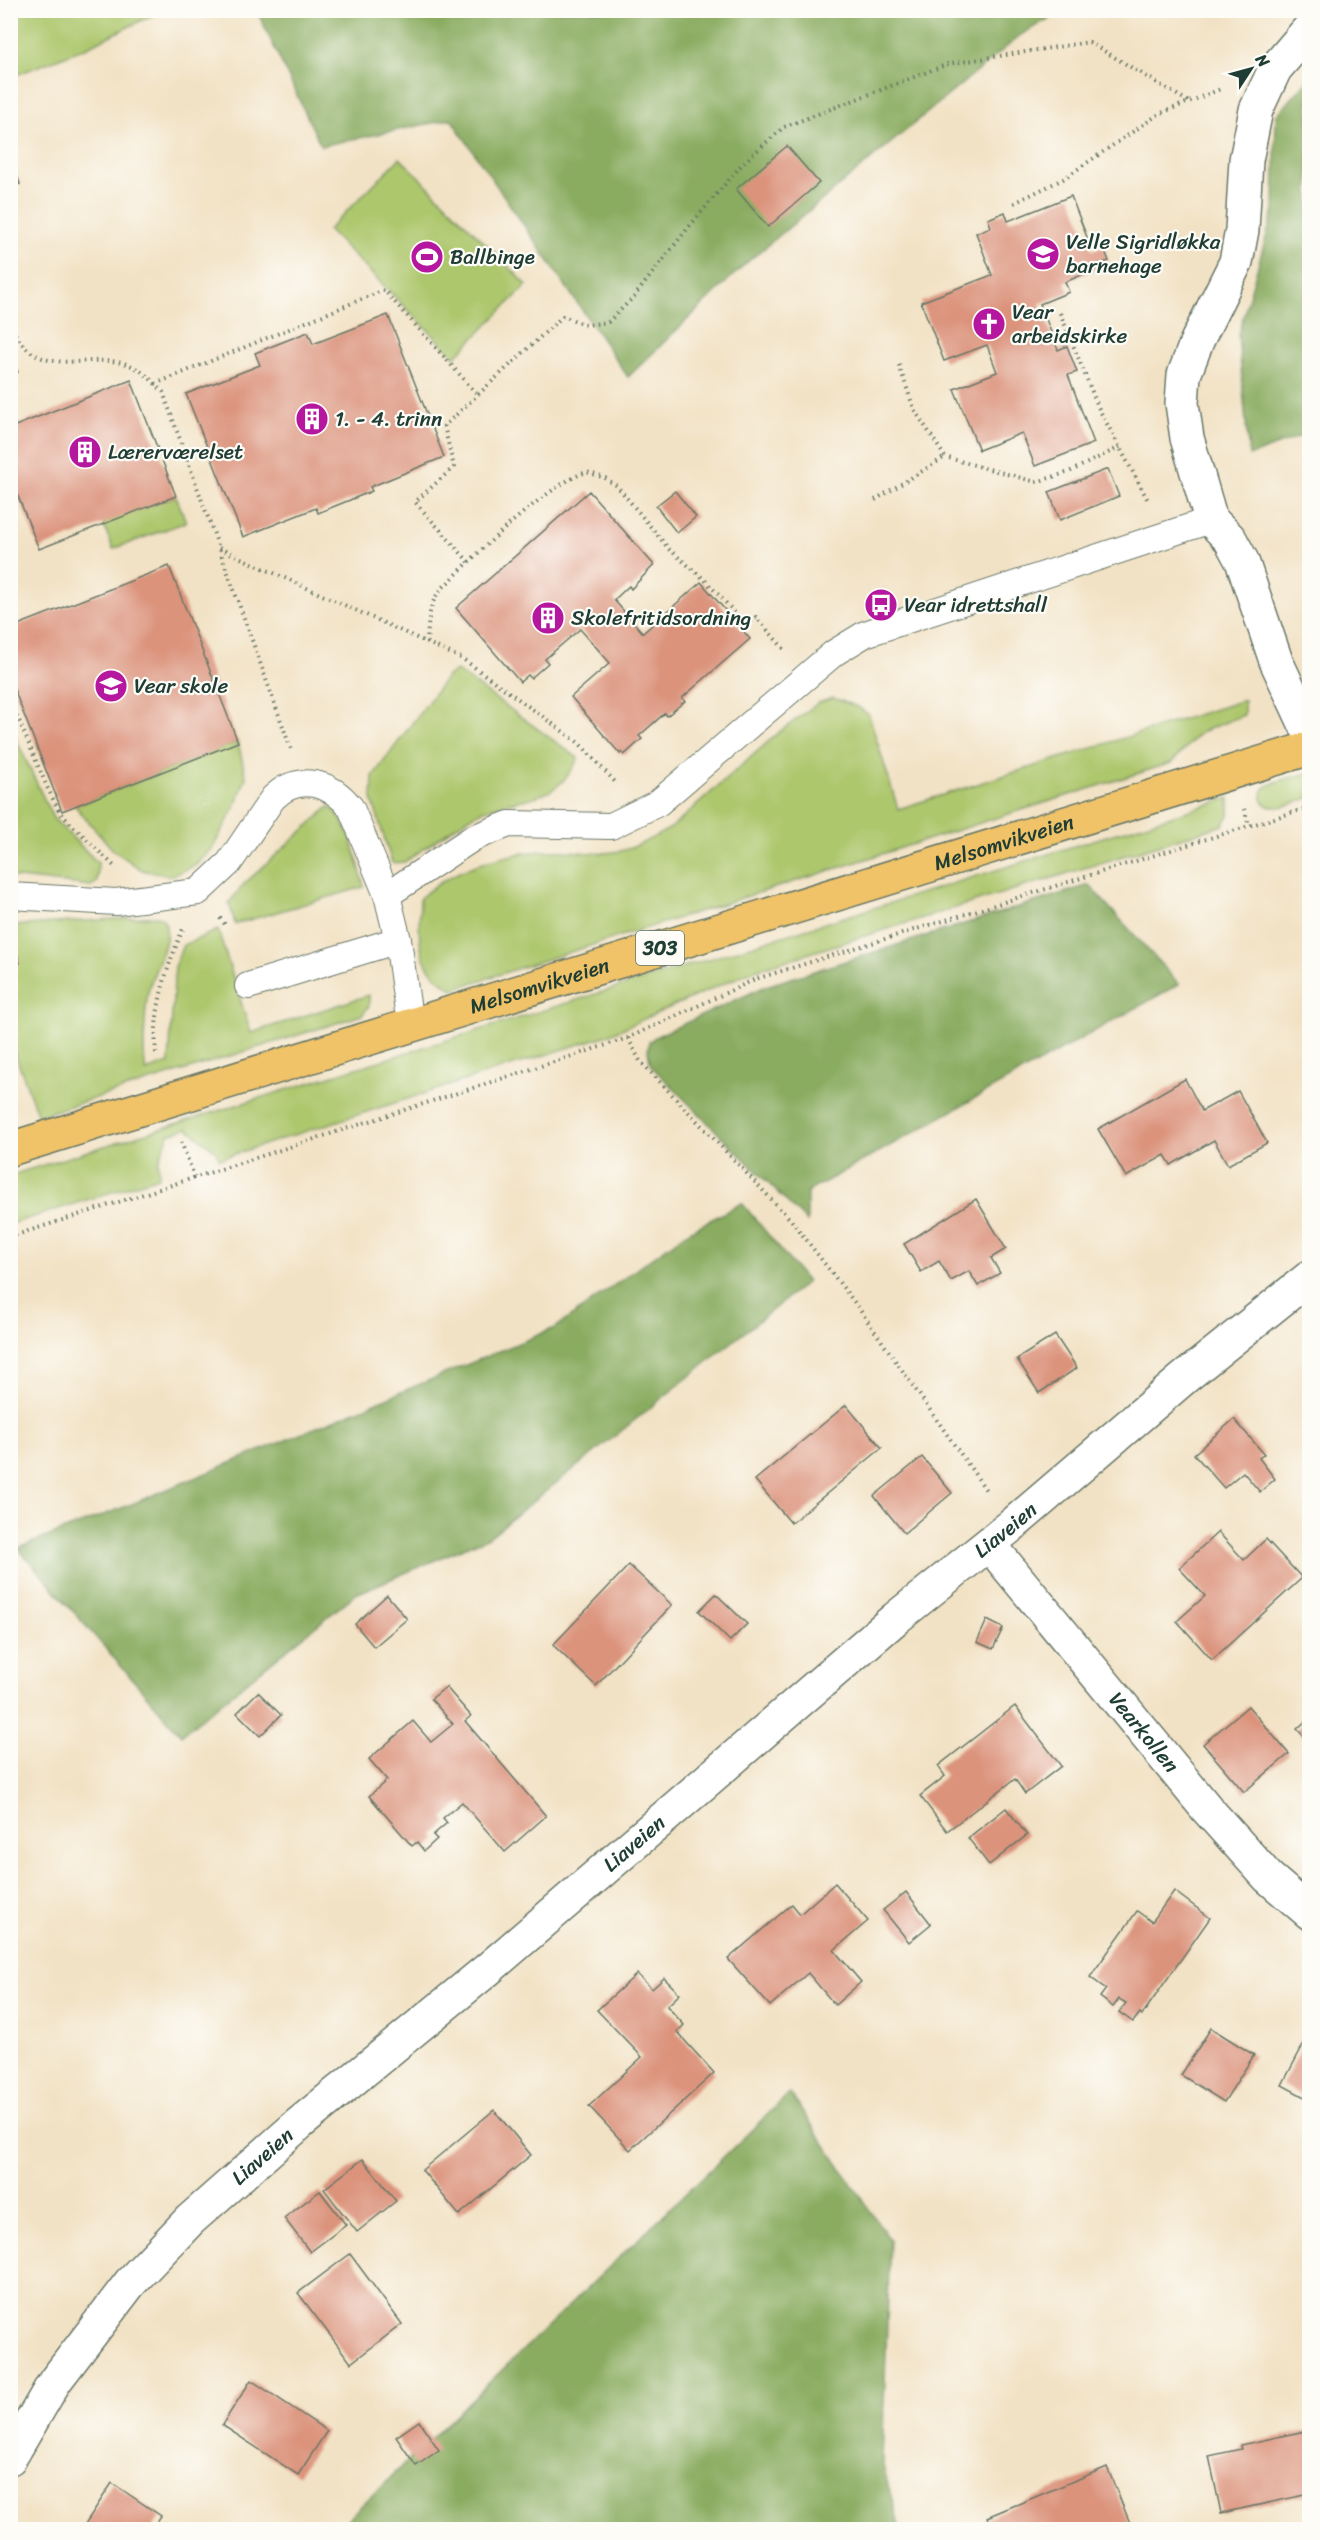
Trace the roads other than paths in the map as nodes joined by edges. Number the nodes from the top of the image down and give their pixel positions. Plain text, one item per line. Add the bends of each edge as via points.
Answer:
1 (1310, 28) edge
2 (1211, 520) junction
3 (1310, 734) edge
4 (1310, 748) edge
5 (387, 895) junction
6 (10, 896) edge
7 (398, 940) junction
8 (248, 986) dead end
9 (410, 1025) junction
10 (10, 1149) edge
11 (1310, 1277) edge
12 (1000, 1535) junction
13 (1310, 1913) edge
14 (10, 2458) edge

1 - 2 street via 1278,65 1256,110 1246,160 1236,262 1184,375 1182,403 1187,438
2 - 3 street via 1230,539 1242,561 1276,661
2 - 5 lane via 865,634 834,653 657,803 611,826 509,824 473,838
4 - 9 main road, Melsomvikveien / 303
5 - 6 lane via 351,808 331,788 303,782 282,789 273,798 230,863 198,892 116,902
5 - 7 lane
7 - 8 lane
7 - 9 lane
9 - 10 main road, Melsomvikveien / 303
11 - 12 street, Liaveien
12 - 13 street, Vearkollen via 1206,1809 1268,1876
12 - 14 street, Liaveien via 896,1618 190,2220 130,2283 55,2381

